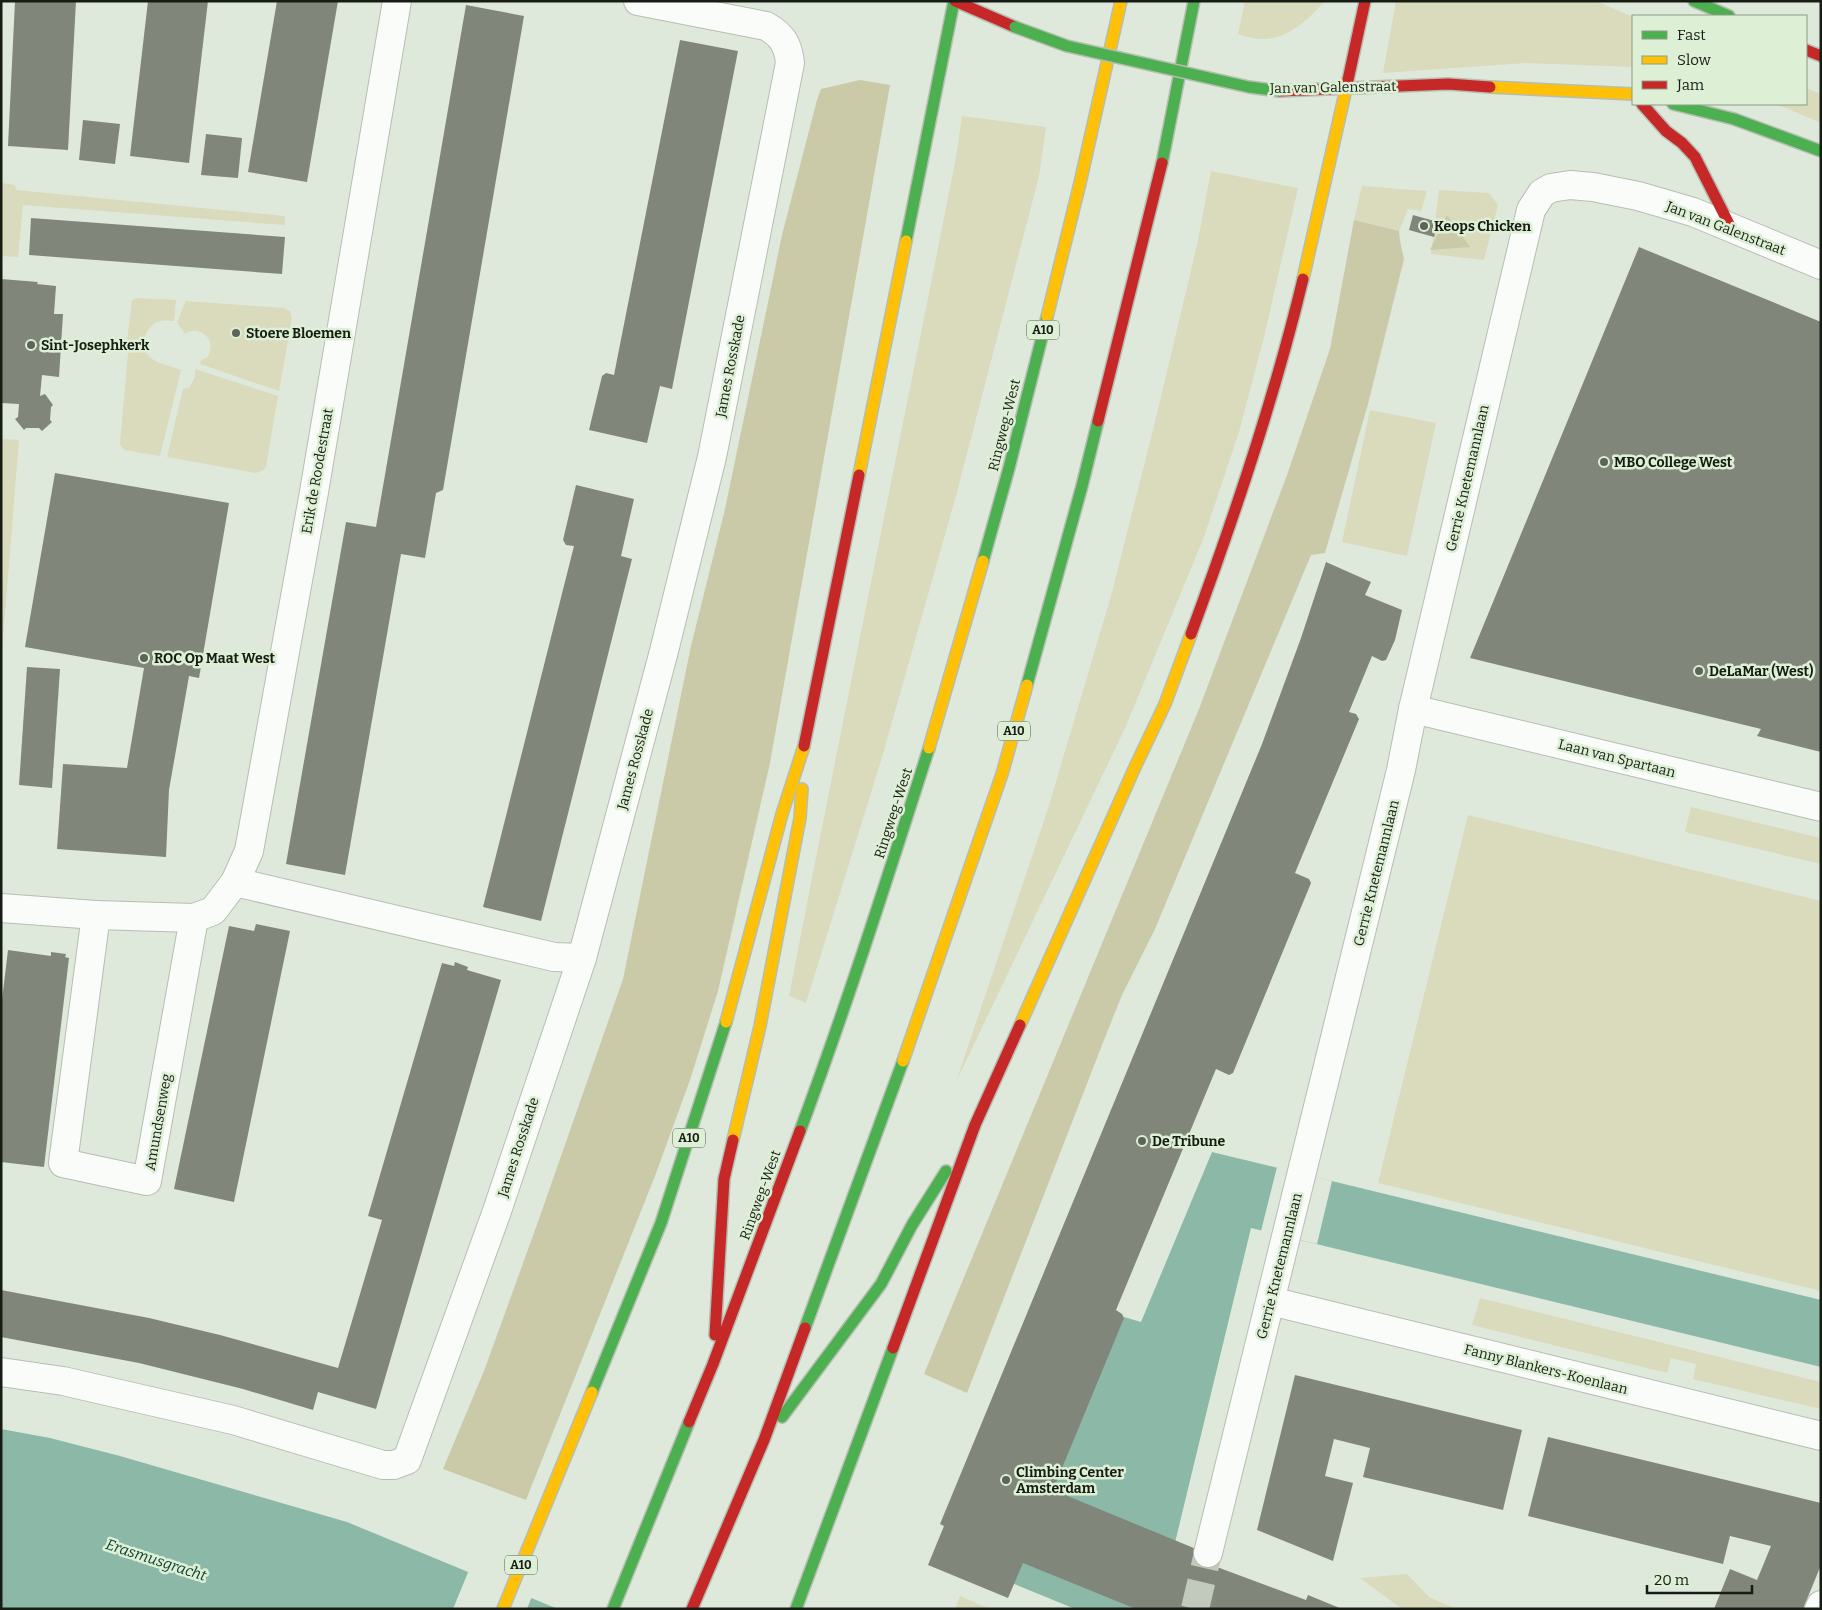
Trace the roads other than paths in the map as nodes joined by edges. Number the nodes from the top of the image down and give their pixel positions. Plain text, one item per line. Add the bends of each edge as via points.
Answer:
1 (396, 1) edge
2 (638, 1) edge
3 (954, 1) edge
4 (1121, 1) edge
5 (1194, 1) edge
6 (1365, 1) edge
7 (1694, 1) edge
8 (1727, 15) edge
9 (1807, 50) edge
10 (1821, 56) edge
11 (1347, 87) junction
12 (1632, 94) edge
13 (1643, 105) edge
14 (1677, 105) edge
15 (1821, 151) edge
16 (1542, 193) joint
17 (1731, 228) junction
18 (1821, 265) edge
19 (1413, 709) junction
20 (805, 743) junction
21 (1821, 807) edge
22 (235, 882) junction
23 (1, 908) edge
24 (96, 915) junction
25 (194, 918) junction
26 (582, 958) junction
27 (975, 1125) junction
28 (1271, 1302) junction
29 (714, 1364) junction
30 (1, 1372) edge
31 (1821, 1436) edge
32 (764, 1440) junction
33 (1208, 1553) tunnel mouth
34 (1821, 1605) edge
35 (503, 1609) edge
36 (613, 1609) edge
37 (692, 1609) edge
38 (796, 1609) edge
39 (1819, 1609) edge

1 - 22 street, Erik de Roodestraat via 314,492 249,851
2 - 26 street, James Rosskade via 766,26 784,41 790,63 712,457 662,661
3 - 11 main road, Jan van Galenstraat, bridge via 1067,46 1249,87 1279,91
3 - 20 main road, A10
4 - 29 main road, Ringweg-West / A10 via 1080,183 1009,468 932,739 821,1075
5 - 32 main road, A10 via 1156,191 1082,486 1002,774 904,1059
6 - 11 main road
7 - 8 main road
9 - 10 main road
11 - 12 main road, Jan van Galenstraat via 1448,84
11 - 27 main road, A10 via 1287,341 1256,450 1196,620 1165,704
13 - 17 main road via 1695,157
14 - 15 main road via 1734,119
16 - 17 street, Jan van Galenstraat via 1559,186 1593,187 1693,212
16 - 19 street, Gerrie Knetemannlaan via 1526,226
17 - 18 street, Jan van Galenstraat
19 - 21 street, Laan van Spartaan
19 - 28 street, Gerrie Knetemannlaan via 1399,780
20 - 29 main road, A10 via 798,828 760,1026 724,1179
20 - 35 main road, A10 via 782,814 728,1017 661,1223
22 - 25 street, Erik de Roodestraat via 213,911
22 - 26 street via 554,957
23 - 24 street
24 - 25 street
24 - 25 street, Amundsenweg via 63,1163 147,1181
26 - 30 street, James Rosskade via 497,1211 407,1460 383,1465 233,1420 64,1381
27 - 32 main road, A10 via 912,1224 881,1284
27 - 38 main road, A10
28 - 31 street, Fanny Blankers-Koenlaan
28 - 33 street, Gerrie Knetemannlaan
29 - 36 main road, Ringweg-West / A10
32 - 37 main road, A10
34 - 39 street

